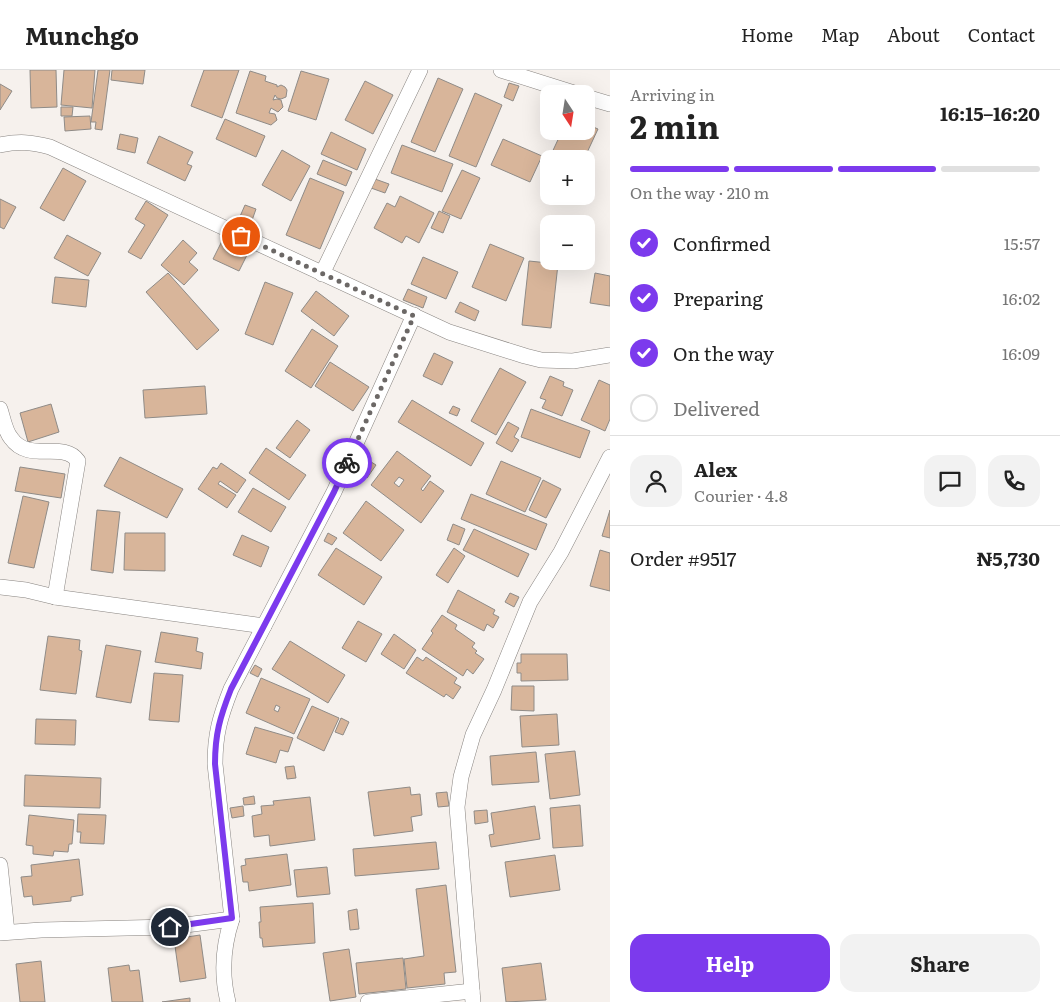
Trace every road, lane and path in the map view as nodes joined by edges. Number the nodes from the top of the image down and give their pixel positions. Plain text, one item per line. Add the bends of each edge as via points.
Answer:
1 (420, 70) edge
2 (501, 70) edge
3 (548, 85) edge
4 (595, 100) edge
5 (610, 104) edge
6 (0, 146) edge
7 (322, 274) junction
8 (414, 316) junction
9 (610, 355) edge
10 (0, 409) edge
11 (610, 457) edge
12 (0, 587) edge
13 (55, 597) junction
14 (264, 626) junction
15 (0, 865) edge
16 (232, 918) junction
17 (3, 933) edge
18 (473, 996) edge
19 (228, 1002) edge
20 (368, 1002) edge

1 - 7 street
2 - 3 street
4 - 5 street
6 - 7 street via 16,142 50,147
7 - 8 street
8 - 9 street via 449,332 541,360 573,361
8 - 14 street via 334,492
10 - 13 street via 10,437 19,447 28,451 63,452 75,456 78,461
11 - 18 street via 561,552 530,602 474,735 461,777 457,807
12 - 13 street
13 - 14 street
14 - 16 street via 231,689 215,741
15 - 17 street
16 - 17 street via 170,927
16 - 19 street via 224,957
18 - 20 street

